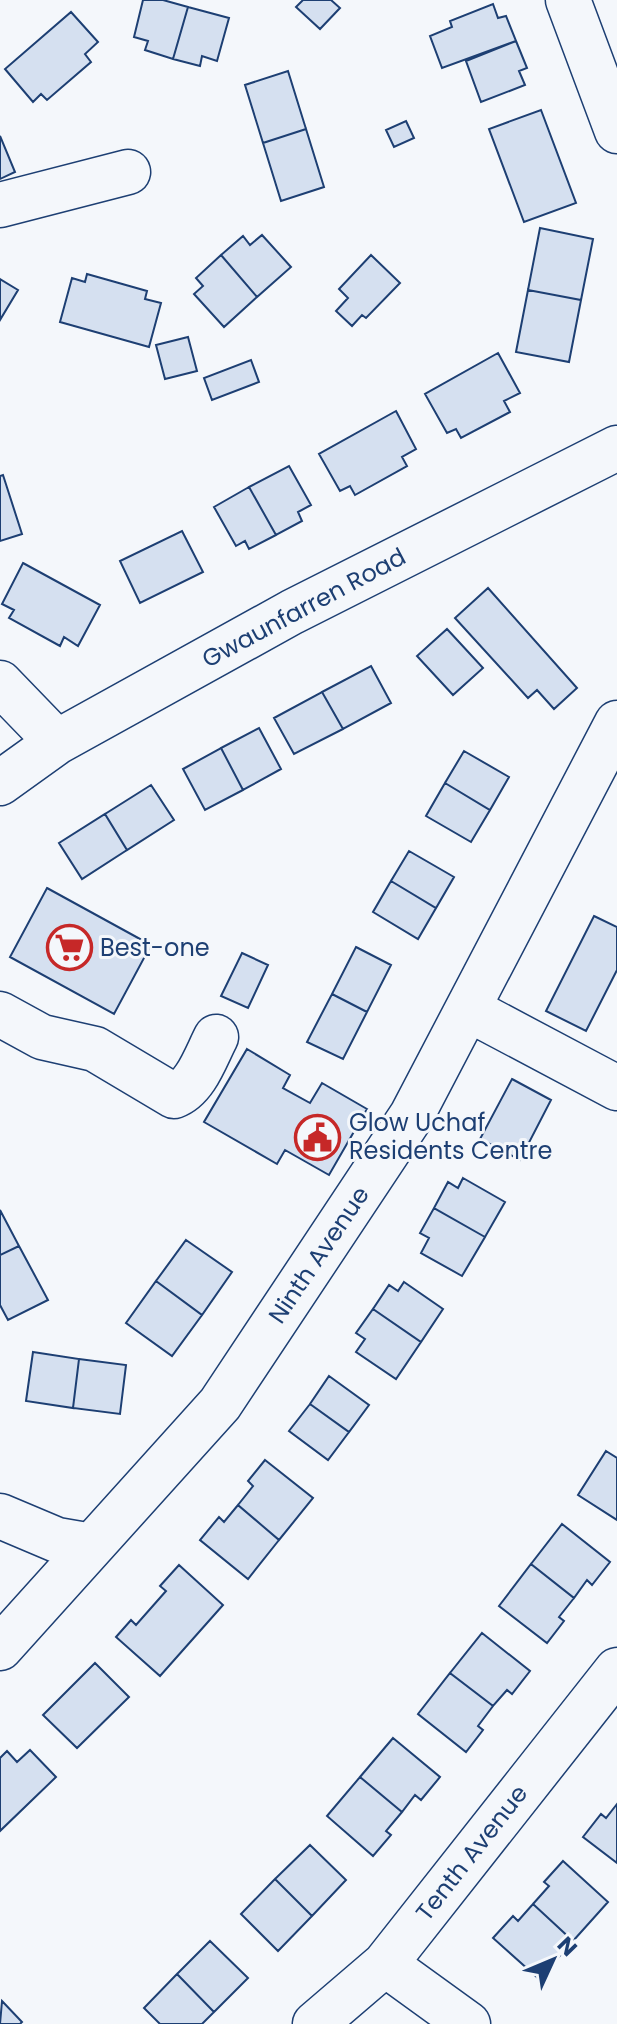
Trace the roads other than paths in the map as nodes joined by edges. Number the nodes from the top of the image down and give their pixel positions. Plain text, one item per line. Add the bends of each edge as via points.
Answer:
1 (568, 0) edge
2 (617, 131) edge
3 (128, 172) dead end
4 (0, 205) edge
5 (617, 448) edge
6 (0, 683) edge
7 (617, 723) edge
8 (57, 742) junction
9 (0, 783) edge
10 (468, 1009) junction
11 (0, 1014) edge
12 (216, 1037) dead end
13 (617, 1088) edge
14 (0, 1516) edge
15 (92, 1546) junction
16 (0, 1648) edge
17 (617, 1670) edge
18 (385, 1964) junction
19 (315, 2024) edge
20 (468, 2024) edge

1 - 2 street
3 - 4 street
5 - 8 street, Gwaunfarren Road via 292,612
6 - 8 street
7 - 10 street, Ninth Avenue
8 - 9 street, Gwaunfarren Road
10 - 13 street
10 - 15 street, Ninth Avenue via 412,1115 220,1404
11 - 12 street via 42,1037 95,1049 174,1096 182,1094 198,1073
14 - 15 street via 57,1540
15 - 16 street, Ninth Avenue
17 - 18 street, Tenth Avenue
18 - 19 street, Tenth Avenue
18 - 20 street

